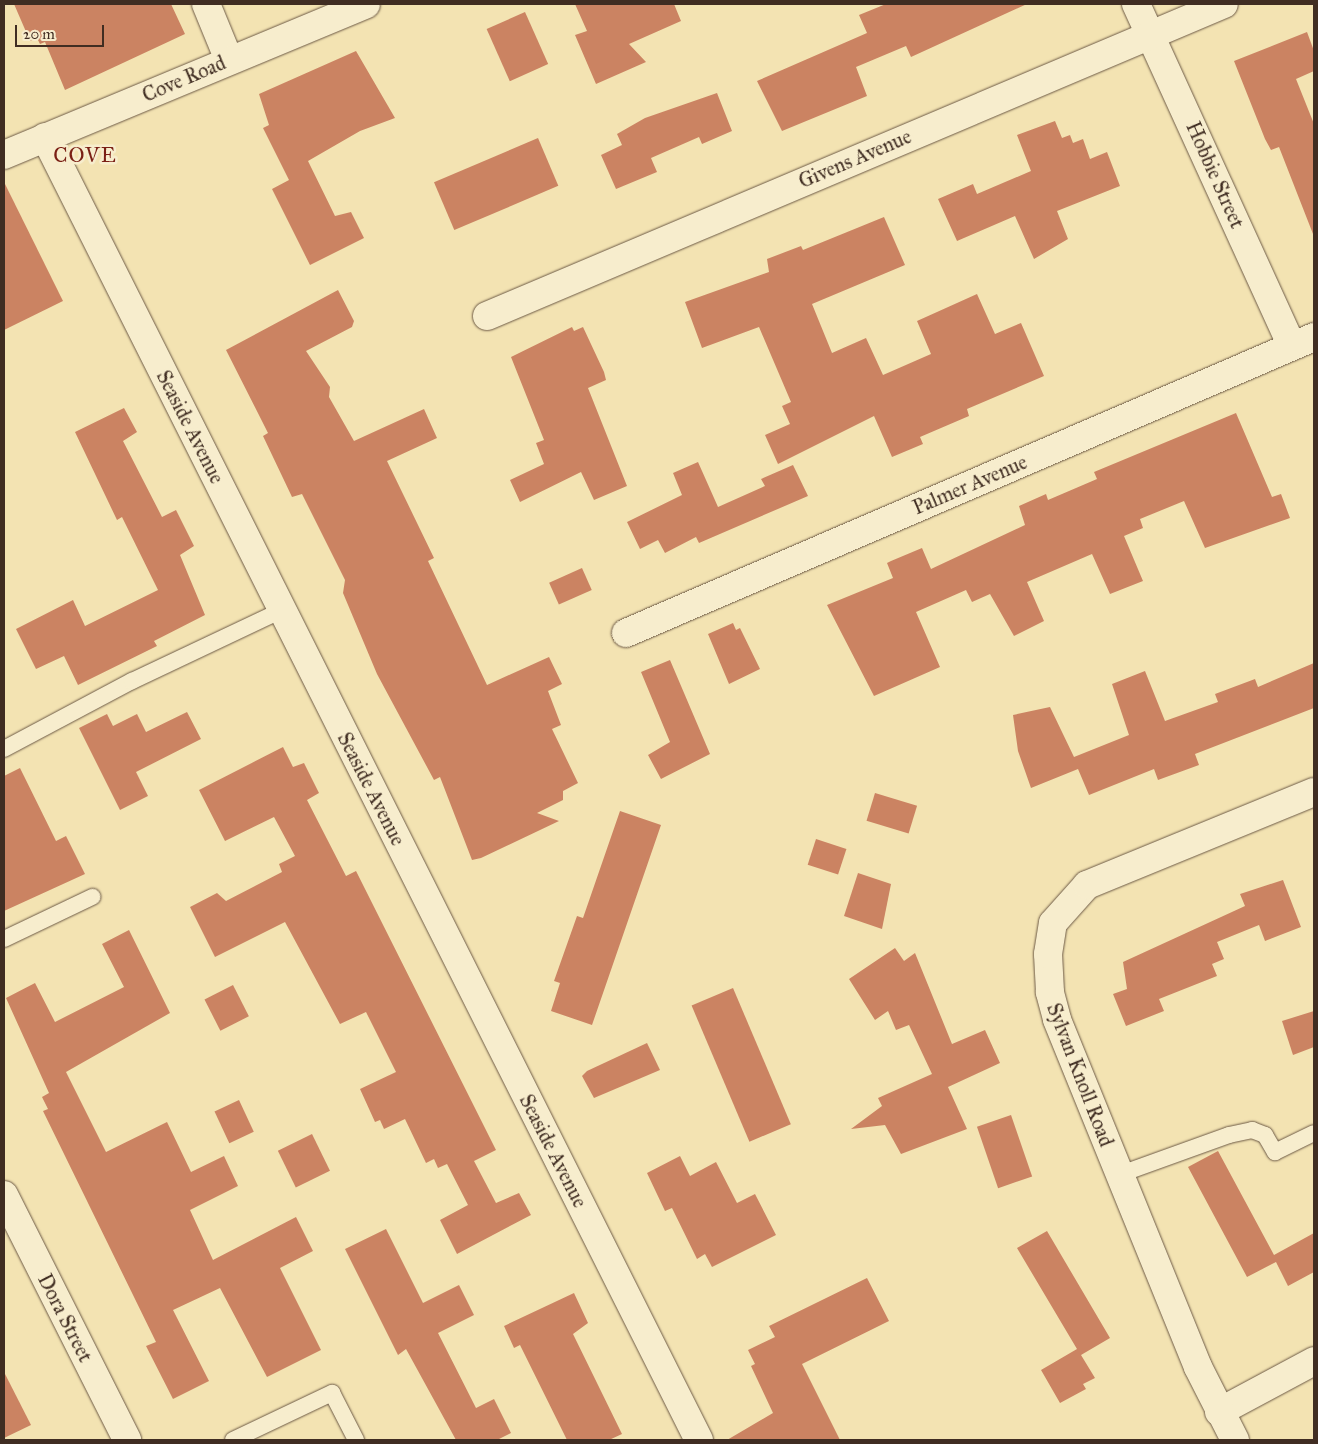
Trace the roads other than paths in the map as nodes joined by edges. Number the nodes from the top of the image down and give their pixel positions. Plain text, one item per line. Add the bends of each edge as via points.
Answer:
1 (206, 4) edge
2 (366, 4) edge
3 (1136, 4) edge
4 (1224, 4) edge
5 (1150, 33) junction
6 (229, 60) junction
7 (45, 137) junction
8 (4, 155) edge
9 (487, 316) dead end
10 (1303, 341) edge
11 (282, 610) junction
12 (626, 633) dead end
13 (4, 749) edge
14 (1314, 792) edge
15 (92, 897) dead end
16 (4, 939) edge
17 (1314, 1134) edge
18 (1118, 1175) junction
19 (4, 1195) edge
20 (1314, 1360) edge
21 (1219, 1412) junction
22 (127, 1440) edge
23 (233, 1440) edge
24 (356, 1440) edge
25 (699, 1440) edge
26 (1235, 1440) edge

1 - 6 street
2 - 6 street, Cove Road
3 - 5 street, Hobbie Street
4 - 5 street, Givens Avenue
5 - 9 street, Givens Avenue
5 - 10 street, Hobbie Street
6 - 7 street, Cove Road
7 - 8 street, Cove Road
7 - 11 street, Seaside Avenue
10 - 12 street, Palmer Avenue
11 - 13 lane via 132,681
11 - 25 street, Seaside Avenue
14 - 18 street, Sylvan Knoll Road via 1108,874 1087,885 1053,923 1048,954 1050,992
15 - 16 lane
17 - 18 lane via 1275,1152 1265,1135 1252,1130
18 - 21 street, Sylvan Knoll Road
19 - 22 street, Dora Street
20 - 21 street
21 - 26 street, Sylvan Knoll Road
23 - 24 lane via 332,1393

